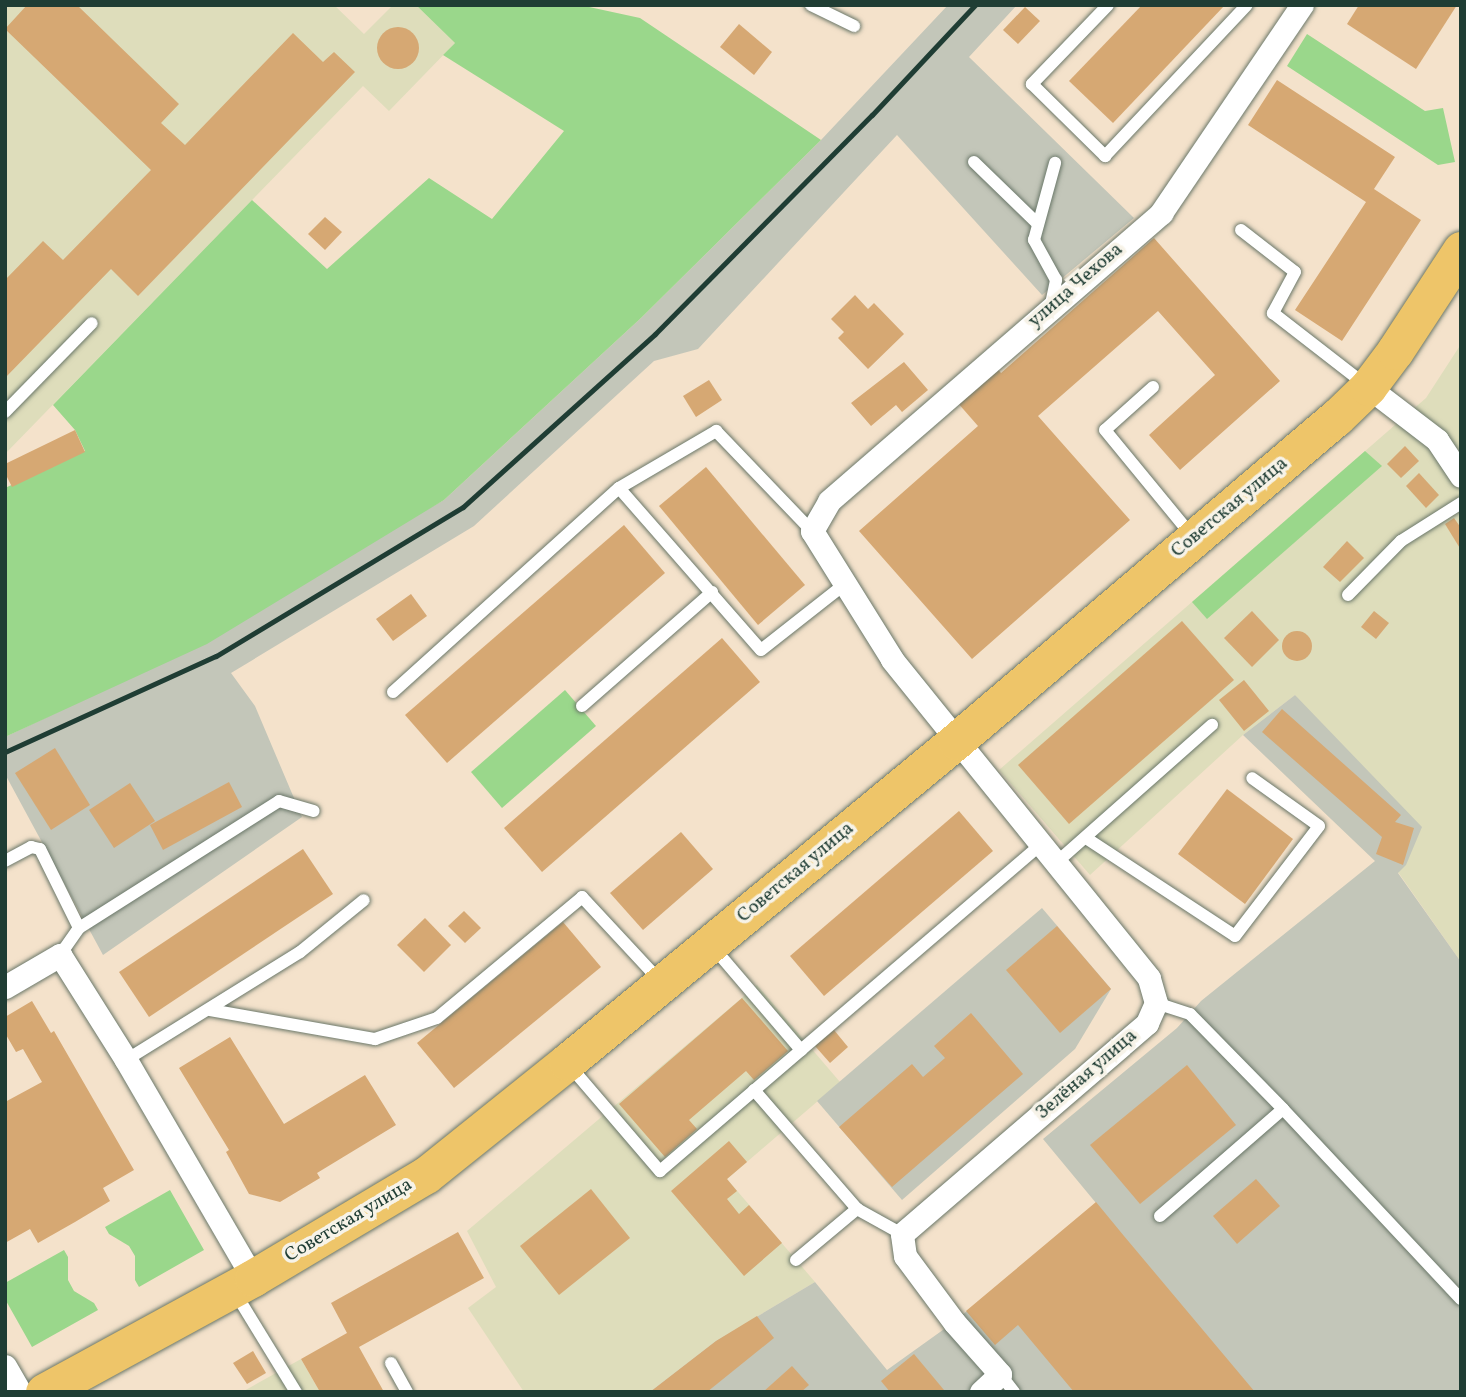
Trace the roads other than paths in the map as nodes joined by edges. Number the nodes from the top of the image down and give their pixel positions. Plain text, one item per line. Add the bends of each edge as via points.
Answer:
1 (811, 5) edge
2 (1108, 5) edge
3 (1247, 5) edge
4 (1299, 6) edge
5 (854, 26) dead end
6 (974, 162) dead end
7 (1055, 163) dead end
8 (1038, 224) junction
9 (1241, 230) dead end
10 (1461, 250) edge
11 (1050, 308) junction
12 (92, 323) dead end
13 (1153, 387) dead end
14 (1368, 387) junction
15 (5, 412) edge
16 (1459, 469) edge
17 (619, 488) junction
18 (1461, 503) edge
19 (812, 531) junction
20 (1194, 539) junction
21 (846, 583) junction
22 (712, 592) junction
23 (1348, 595) dead end
24 (393, 692) dead end
25 (582, 706) dead end
26 (1212, 725) dead end
27 (956, 741) junction
28 (1252, 778) dead end
29 (314, 811) dead end
30 (1086, 838) junction
31 (1041, 844) junction
32 (5, 861) edge
33 (1057, 862) junction
34 (364, 900) dead end
35 (79, 928) junction
36 (710, 944) junction
37 (60, 955) junction
38 (663, 984) junction
39 (5, 987) edge
40 (1156, 1003) junction
41 (210, 1010) junction
42 (801, 1050) junction
43 (126, 1060) junction
44 (567, 1062) junction
45 (754, 1090) junction
46 (1283, 1109) junction
47 (857, 1209) junction
48 (1160, 1216) dead end
49 (902, 1234) junction
50 (796, 1260) dead end
51 (1455, 1281) edge
52 (242, 1283) junction
53 (1461, 1300) edge
54 (391, 1363) dead end
55 (5, 1366) edge
56 (1007, 1383) edge
57 (20, 1392) edge
58 (44, 1392) edge
59 (296, 1392) edge
60 (407, 1392) edge
61 (981, 1392) edge

1 - 5 lane
2 - 3 lane via 1032,84 1105,156
4 - 11 street, улица Чехова via 1161,213
6 - 8 lane
7 - 8 lane
8 - 11 lane via 1034,240 1056,280
9 - 14 lane via 1295,272 1273,313
10 - 14 main road, Советская улица
11 - 19 street, улица Чехова via 830,501
12 - 15 lane
13 - 20 lane via 1105,430
14 - 16 street via 1437,440
14 - 20 main road, Советская улица
17 - 19 lane via 716,431
17 - 22 lane
17 - 24 lane
18 - 23 lane via 1401,541
19 - 21 street
20 - 27 main road, Советская улица
21 - 22 lane via 761,650
21 - 27 street via 892,659
22 - 25 lane
26 - 30 lane
27 - 31 street
27 - 36 main road, Советская улица
28 - 30 lane via 1319,826 1235,936
29 - 35 lane via 279,801
30 - 33 lane
31 - 33 street
31 - 42 lane
32 - 35 lane via 31,847 40,849
33 - 40 street via 1149,978
34 - 41 lane via 300,952
35 - 37 lane
36 - 38 main road, Советская улица
36 - 42 lane
37 - 39 street
37 - 43 street
38 - 41 lane via 582,897 437,1018 375,1039
38 - 44 main road, Советская улица
40 - 46 lane via 1190,1014
40 - 49 street, Зелёная улица via 1147,1023
41 - 43 lane
42 - 45 lane
43 - 52 street
44 - 45 lane via 660,1171
44 - 52 main road, Советская улица via 426,1175
45 - 47 lane
46 - 48 lane
46 - 51 lane
47 - 49 lane
47 - 50 lane
49 - 56 street via 905,1256
51 - 53 lane
52 - 58 main road, Советская улица
52 - 59 lane
54 - 60 lane
55 - 57 street
56 - 61 street

